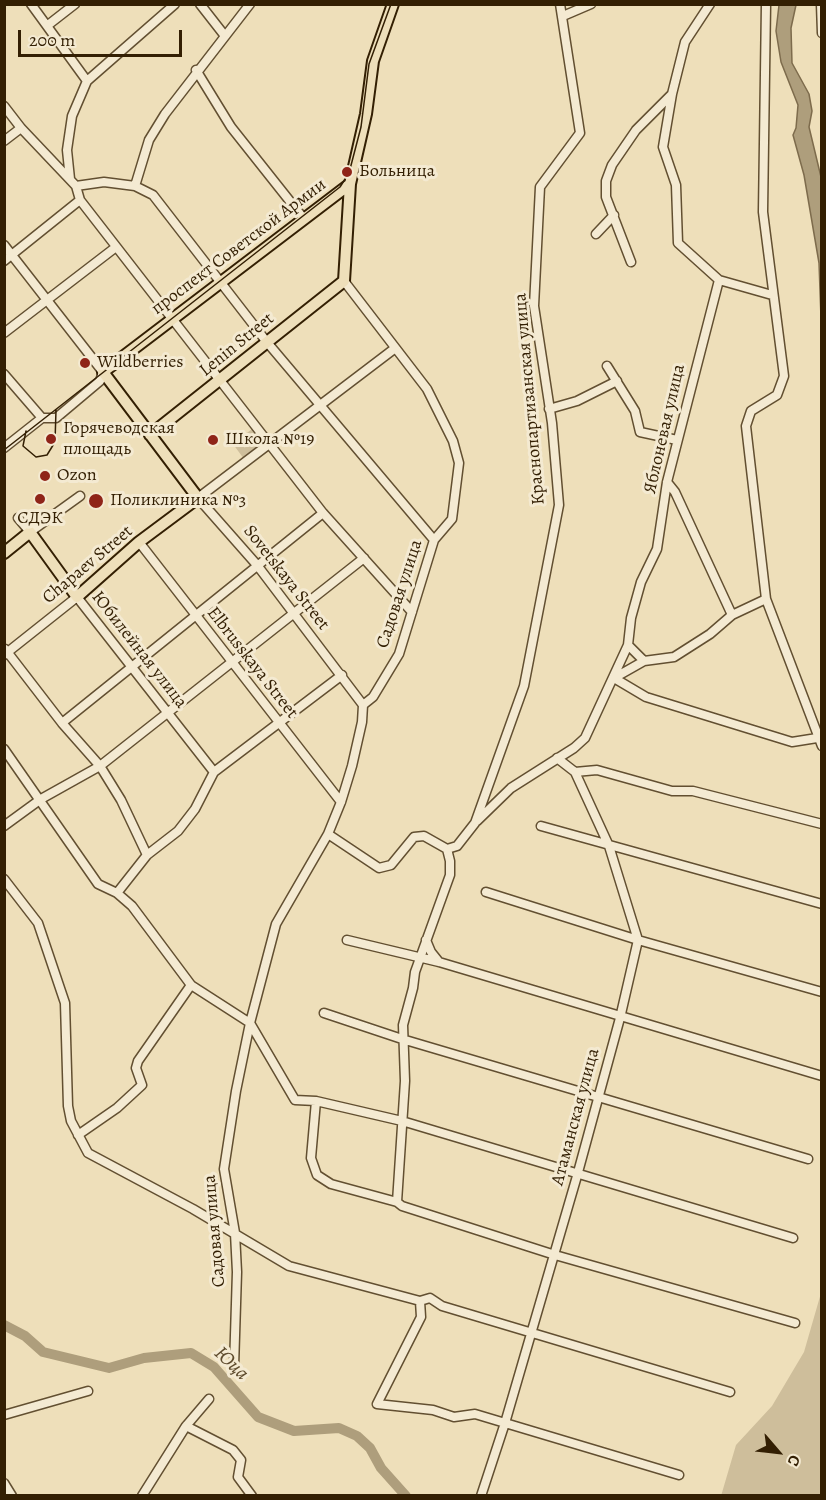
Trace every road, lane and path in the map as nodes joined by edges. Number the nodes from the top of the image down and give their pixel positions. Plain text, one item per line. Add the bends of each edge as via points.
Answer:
1 (32, 4) edge
2 (75, 4) edge
3 (175, 4) edge
4 (200, 4) edge
5 (250, 4) edge
6 (393, 4) edge
7 (560, 4) edge
8 (591, 4) edge
9 (710, 4) edge
10 (766, 4) edge
11 (821, 4) edge
12 (562, 16) junction
13 (48, 25) junction
14 (822, 33) edge
15 (225, 36) junction
16 (196, 70) junction
17 (87, 81) junction
18 (672, 94) junction
19 (4, 106) edge
20 (21, 128) junction
21 (4, 141) edge
22 (70, 178) junction
23 (350, 184) junction
24 (76, 186) junction
25 (135, 186) junction
26 (80, 200) junction
27 (614, 215) junction
28 (304, 219) junction
29 (596, 234) dead end
30 (4, 245) edge
31 (116, 247) junction
32 (8, 258) edge
33 (631, 262) dead end
34 (344, 280) junction
35 (719, 280) junction
36 (219, 282) junction
37 (772, 295) junction
38 (47, 300) junction
39 (170, 318) junction
40 (4, 333) edge
41 (267, 341) junction
42 (394, 349) junction
43 (607, 366) dead end
44 (103, 372) junction
45 (4, 374) edge
46 (220, 381) junction
47 (617, 381) junction
48 (320, 405) junction
49 (549, 409) junction
50 (42, 418) junction
51 (150, 435) junction
52 (677, 440) junction
53 (271, 444) junction
54 (4, 448) edge
55 (667, 482) junction
56 (80, 496) dead end
57 (198, 498) junction
58 (323, 513) junction
59 (18, 518) dead end
60 (30, 532) junction
61 (434, 540) junction
62 (139, 542) junction
63 (4, 553) edge
64 (364, 558) junction
65 (257, 565) junction
66 (77, 597) junction
67 (766, 599) junction
68 (412, 612) junction
69 (292, 613) junction
70 (732, 615) junction
71 (194, 617) junction
72 (628, 645) junction
73 (6, 652) edge
74 (644, 661) junction
75 (232, 664) junction
76 (131, 668) junction
77 (342, 675) junction
78 (614, 678) junction
79 (363, 705) junction
80 (168, 715) junction
81 (278, 722) junction
82 (62, 723) junction
83 (819, 742) edge
84 (4, 749) edge
85 (557, 758) junction
86 (100, 766) junction
87 (214, 772) junction
88 (575, 772) junction
89 (40, 799) junction
90 (341, 802) junction
91 (475, 823) junction
92 (822, 824) edge
93 (4, 826) edge
94 (541, 826) dead end
95 (328, 834) junction
96 (609, 846) junction
97 (447, 849) junction
98 (147, 855) junction
99 (4, 879) edge
100 (486, 892) dead end
101 (117, 893) junction
102 (822, 904) edge
103 (347, 940) dead end
104 (426, 940) junction
105 (638, 940) junction
106 (419, 958) junction
107 (439, 962) junction
108 (191, 985) junction
109 (822, 992) edge
110 (324, 1013) dead end
111 (620, 1018) junction
112 (250, 1023) junction
113 (403, 1040) junction
114 (822, 1076) edge
115 (599, 1097) junction
116 (316, 1101) junction
117 (402, 1121) junction
118 (78, 1135) junction
119 (808, 1159) dead end
120 (577, 1176) junction
121 (397, 1202) junction
122 (235, 1233) junction
123 (793, 1238) dead end
124 (555, 1255) junction
125 (420, 1301) junction
126 (795, 1323) dead end
127 (531, 1333) junction
128 (234, 1367) dead end
129 (88, 1391) dead end
130 (730, 1392) dead end
131 (209, 1399) dead end
132 (4, 1415) edge
133 (505, 1423) junction
134 (186, 1426) junction
135 (679, 1475) dead end
136 (4, 1483) edge
137 (12, 1496) edge
138 (142, 1496) edge
139 (252, 1496) edge
140 (481, 1496) edge

1 - 13 street
2 - 13 street
3 - 17 street
4 - 15 street
5 - 15 street
6 - 23 main road, проспект Советской Армии via 373,61
7 - 12 street, Краснопартизанская улица
8 - 12 street
9 - 18 street via 685,42
10 - 37 street via 763,212
11 - 14 street
12 - 49 street, Краснопартизанская улица via 580,133 540,188 534,306
13 - 17 street
15 - 16 street
16 - 25 street via 149,140
16 - 28 street via 231,127
17 - 22 street via 72,116 67,150
18 - 27 street via 636,130 612,165 606,197
18 - 35 street via 663,147 676,185 678,243
19 - 20 street
20 - 21 street
20 - 22 street
22 - 24 street
23 - 28 main road, проспект Советской Армии
23 - 34 main road
24 - 25 street via 104,182
24 - 26 street
25 - 36 street via 153,195
26 - 31 street
26 - 32 street
27 - 29 street
27 - 33 street
28 - 36 main road, проспект Советской Армии
30 - 32 street, Sovetskaya Street
31 - 38 street
31 - 39 street
32 - 38 street, Sovetskaya Street
34 - 41 main road, Lenin Street
34 - 42 street, Садовая улица
35 - 37 street
35 - 52 street, Яблоневая улица
36 - 39 main road, проспект Советской Армии
36 - 41 street
37 - 67 street via 783,376 777,395 751,411 746,426
38 - 40 street
38 - 44 street, Sovetskaya Street
39 - 44 main road, проспект Советской Армии
39 - 46 street
41 - 46 main road, Lenin Street
41 - 48 street
42 - 48 street, Chapaev Street
42 - 61 street, Садовая улица via 427,389 459,463 452,519
43 - 47 street
44 - 50 street, проспект Советской Армии via 99,381 56,418
44 - 51 main road, Sovetskaya Street
45 - 50 street
46 - 51 main road, Lenin Street
46 - 53 street
47 - 49 street via 578,401
47 - 52 street via 635,411 640,432
48 - 53 street, Chapaev Street
48 - 61 street
49 - 91 street, Краснопартизанская улица via 559,505 524,686
50 - 54 street, проспект Советской Армии
51 - 57 main road, Sovetskaya Street
52 - 55 street, Яблоневая улица
53 - 57 street, Chapaev Street
53 - 58 street
55 - 70 street
55 - 72 street, Яблоневая улица via 657,549 641,582
56 - 60 street
57 - 62 main road, Chapaev Street
57 - 65 street, Sovetskaya Street
58 - 64 street
58 - 65 street
59 - 60 street, Юбилейная улица
60 - 63 main road
60 - 66 main road, Юбилейная улица
61 - 68 street, Садовая улица
62 - 66 main road, Chapaev Street
62 - 71 street, Elbrusskaya Street
64 - 68 street
64 - 69 street
65 - 69 street, Sovetskaya Street
65 - 71 street
66 - 73 street, Chapaev Street
66 - 76 street, Юбилейная улица
67 - 70 street
67 - 83 street
68 - 79 street, Садовая улица via 399,654 373,697
69 - 75 street
69 - 77 street, Sovetskaya Street
70 - 74 street via 674,657
71 - 75 street, Elbrusskaya Street
71 - 76 street
72 - 74 street
72 - 78 street, Яблоневая улица
73 - 82 street
74 - 78 street
75 - 80 street
75 - 81 street, Elbrusskaya Street
76 - 80 street, Юбилейная улица
76 - 82 street
77 - 79 street, Sovetskaya Street
77 - 81 street
78 - 83 street via 646,697 792,742
78 - 85 street, Яблоневая улица via 585,738
79 - 90 street, Садовая улица
80 - 86 street
80 - 87 street, Юбилейная улица
81 - 87 street
81 - 90 street, Elbrusskaya Street
82 - 86 street
84 - 89 street
85 - 88 street
85 - 91 street, Яблоневая улица via 510,788
86 - 89 street
86 - 98 street
87 - 98 street via 195,809 178,831
88 - 92 street via 597,770
88 - 96 street
89 - 93 street
89 - 101 street via 98,884
90 - 95 street, Садовая улица
91 - 97 street, Краснопартизанская улица via 457,846
94 - 96 street
95 - 97 street via 379,868 391,866 414,837 423,836
95 - 112 street, Садовая улица via 276,924
96 - 102 street
96 - 105 street
97 - 104 street via 450,875
98 - 101 street
99 - 118 street via 38,923 65,1003 68,1106
100 - 105 street
101 - 108 street via 132,906
103 - 106 street
104 - 106 street
104 - 107 street
105 - 109 street
105 - 111 street, Атаманская улица
106 - 107 street
106 - 113 street
107 - 111 street
108 - 112 street
108 - 118 street via 138,1061 136,1068 142,1085
110 - 113 street
111 - 114 street
111 - 115 street, Атаманская улица
112 - 116 street via 295,1100
112 - 122 street, Садовая улица via 224,1169
113 - 115 street
113 - 117 street
115 - 119 street
115 - 120 street, Атаманская улица
116 - 117 street
116 - 121 street via 311,1146 317,1175 332,1184
117 - 120 street
117 - 121 street
118 - 122 street via 88,1153
120 - 123 street
120 - 124 street, Атаманская улица
121 - 124 street
122 - 125 street via 289,1266
122 - 128 street, Садовая улица
124 - 126 street
124 - 127 street, Атаманская улица
125 - 127 street via 430,1298 442,1306
125 - 133 street via 422,1317 377,1404 433,1410 454,1417 475,1414
127 - 130 street
127 - 133 street, Атаманская улица
129 - 132 street
131 - 134 street
133 - 135 street
133 - 140 street, Атаманская улица
134 - 138 street
134 - 139 street via 233,1450 241,1460 238,1477
136 - 137 street

